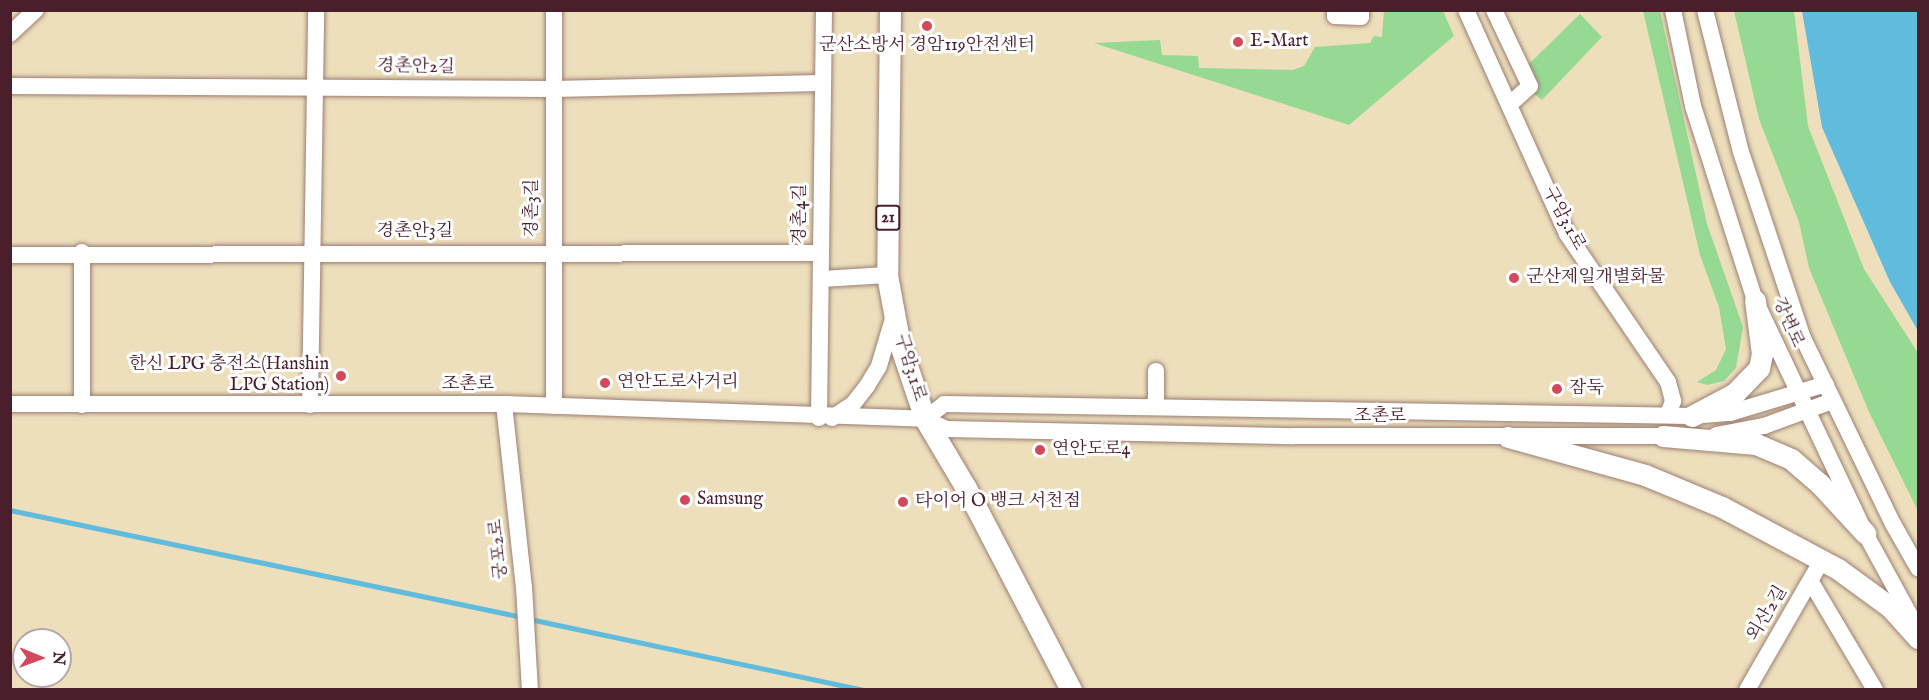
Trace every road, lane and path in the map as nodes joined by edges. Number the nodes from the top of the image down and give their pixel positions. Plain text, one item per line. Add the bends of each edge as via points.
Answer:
1 (36, 10) edge
2 (316, 10) edge
3 (554, 10) edge
4 (824, 10) edge
5 (890, 10) edge
6 (1335, 10) edge
7 (1361, 10) edge
8 (1466, 10) edge
9 (1494, 10) edge
10 (1673, 10) edge
11 (1705, 10) edge
12 (10, 34) edge
13 (821, 84) junction
14 (10, 86) edge
15 (317, 87) junction
16 (553, 89) junction
17 (1509, 105) junction
18 (553, 251) junction
19 (82, 252) junction
20 (311, 252) junction
21 (820, 253) junction
22 (10, 255) edge
23 (887, 275) junction
24 (822, 279) junction
25 (1755, 300) junction
26 (894, 315) junction
27 (1156, 371) dead end
28 (1826, 384) junction
29 (1800, 395) junction
30 (1833, 401) junction
31 (10, 404) edge
32 (504, 404) junction
33 (82, 405) junction
34 (310, 405) junction
35 (554, 406) junction
36 (1150, 407) junction
37 (1806, 412) junction
38 (1692, 416) junction
39 (825, 418) junction
40 (925, 419) junction
41 (1666, 426) junction
42 (1508, 437) junction
43 (1865, 533) junction
44 (1822, 560) junction
45 (1918, 568) edge
46 (1811, 582) junction
47 (1918, 631) edge
48 (1918, 638) edge
49 (530, 690) edge
50 (1071, 690) edge
51 (1747, 690) edge
52 (1875, 690) edge

1 - 12 street
2 - 15 street
3 - 16 street, 경촌3길
4 - 13 street, 경촌4길
5 - 23 main road, 구암3.1로 / 21
6 - 7 street via 1335,16 1361,17
8 - 17 street, 구암3.1로
9 - 17 street via 1530,86
10 - 25 street, 강변로 via 1693,106
11 - 28 street, 강변로 via 1741,152 1775,261 1803,338
13 - 16 street, 경촌안2길
13 - 21 street, 경촌4길
14 - 15 street, 경촌안2길
15 - 16 street, 경촌안2길
15 - 20 street
16 - 18 street, 경촌3길
17 - 41 street, 구암3.1로 via 1567,234 1668,382 1673,401
18 - 20 street, 경촌안3길
18 - 21 street, 경촌안3길
18 - 35 street, 경촌3길
19 - 20 street, 경촌안3길
19 - 22 street, 경촌안3길
19 - 33 street
20 - 34 street
21 - 24 street, 경촌4길
23 - 24 street
23 - 26 main road, 구암3.1로 / 21
24 - 39 street, 경촌4길
25 - 29 street, 강변로
25 - 38 main road via 1762,354 1759,368 1735,393
26 - 39 street via 879,366 867,386 853,404
26 - 40 main road, 구암3.1로 / 21
27 - 36 street via 1156,401
28 - 29 street, 조촌로
28 - 30 street, 강변로
29 - 37 street, 강변로
29 - 38 street, 조촌로 via 1730,413
30 - 37 street, 조촌로
30 - 45 street, 강변로
31 - 33 street, 조촌로
32 - 34 street, 조촌로
32 - 35 street, 조촌로
32 - 49 street, 궁포2로 via 524,587
33 - 34 street, 조촌로
35 - 39 street, 조촌로
36 - 40 street, 조촌로 via 944,404
36 - 41 street, 조촌로
37 - 41 street, 조촌로 via 1726,435
37 - 43 street, 강변로
38 - 41 street, 조촌로
39 - 40 street, 조촌로
40 - 42 street, 조촌로 via 946,429
40 - 50 main road, 구암3.1로 / 21 via 966,488
41 - 42 street, 조촌로
41 - 43 main road via 1756,444 1791,459
42 - 44 main road via 1645,475 1722,507
43 - 47 street, 강변로
44 - 46 street, 외산2길
44 - 48 main road via 1890,607
46 - 51 street, 외산2길 via 1777,633
46 - 52 street

